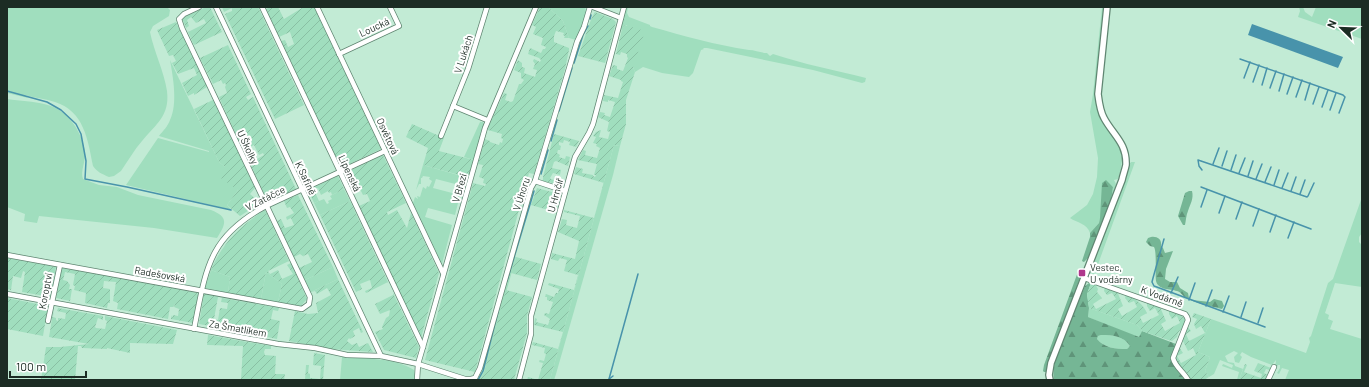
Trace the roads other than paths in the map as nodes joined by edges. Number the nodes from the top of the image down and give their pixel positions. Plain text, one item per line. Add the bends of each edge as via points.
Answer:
1 (199, 7) edge
2 (216, 7) edge
3 (262, 7) edge
4 (317, 7) edge
5 (390, 7) edge
6 (487, 7) edge
7 (536, 7) edge
8 (590, 7) edge
9 (593, 7) edge
10 (624, 7) edge
11 (1107, 7) edge
12 (621, 18) junction
13 (339, 54) junction
14 (453, 106) junction
15 (487, 120) junction
16 (441, 136) dead end
17 (385, 151) junction
18 (339, 171) junction
19 (535, 181) junction
20 (302, 189) junction
21 (565, 191) junction
22 (266, 206) junction
23 (7, 255) edge
24 (60, 265) junction
25 (443, 273) junction
26 (1084, 278) junction
27 (201, 291) junction
28 (7, 294) edge
29 (52, 302) junction
30 (309, 304) joint
31 (48, 321) dead end
32 (194, 329) junction
33 (423, 348) junction
34 (381, 356) junction
35 (418, 364) junction
36 (1274, 367) dead end
37 (465, 379) edge
38 (417, 380) edge
39 (518, 380) edge
40 (1050, 380) edge
41 (1188, 380) edge
42 (1268, 380) edge

1 - 22 street, U Školky via 179,19 182,28
2 - 20 street, K Safině
3 - 18 street, Lipenská
4 - 13 street, Osvětová
5 - 13 street, Loucká via 399,26
6 - 14 street, V Lukách via 468,69
7 - 15 street, V Březí
8 - 19 street, V Úhoru
9 - 12 street
10 - 12 street, U Hrnčíř
11 - 26 street via 1099,104 1104,119 1122,144 1126,166
12 - 21 street, U Hrnčíř via 593,124 575,157
13 - 17 street, Osvětová
14 - 15 street
14 - 16 street, V Lukách
15 - 25 street, V Březí
17 - 18 street, V Zatáčce
17 - 25 street, Osvětová
18 - 20 street, V Zatáčce
18 - 33 street, Lipenská
19 - 21 street
19 - 37 street, V Úhoru via 480,368 475,378
20 - 22 street, V Zatáčce
20 - 34 street, K Safině
21 - 39 street, U Hrnčíř via 531,316 531,334
22 - 27 street, V Zatáčce via 249,215 220,243 204,277
22 - 30 street, U Školky via 310,297
23 - 24 street, Radešovská
24 - 27 street, Radešovská
24 - 29 street, Koroptví
25 - 33 street, V Březí
26 - 40 street via 1051,363
26 - 41 street, K Vodárně via 1185,314 1188,320 1173,358
27 - 30 street, Radešovská via 302,309
27 - 32 street, V Zatáčce
28 - 29 street, Za Šmatlíkem
29 - 31 street, Koroptví
29 - 32 street, Za Šmatlíkem
32 - 34 street, Za Šmatlíkem via 347,355
33 - 35 street, V Březí
34 - 35 street, Za Šmatlíkem
35 - 37 street, Za Šmatlíkem
35 - 38 street, V Březí
36 - 42 street

